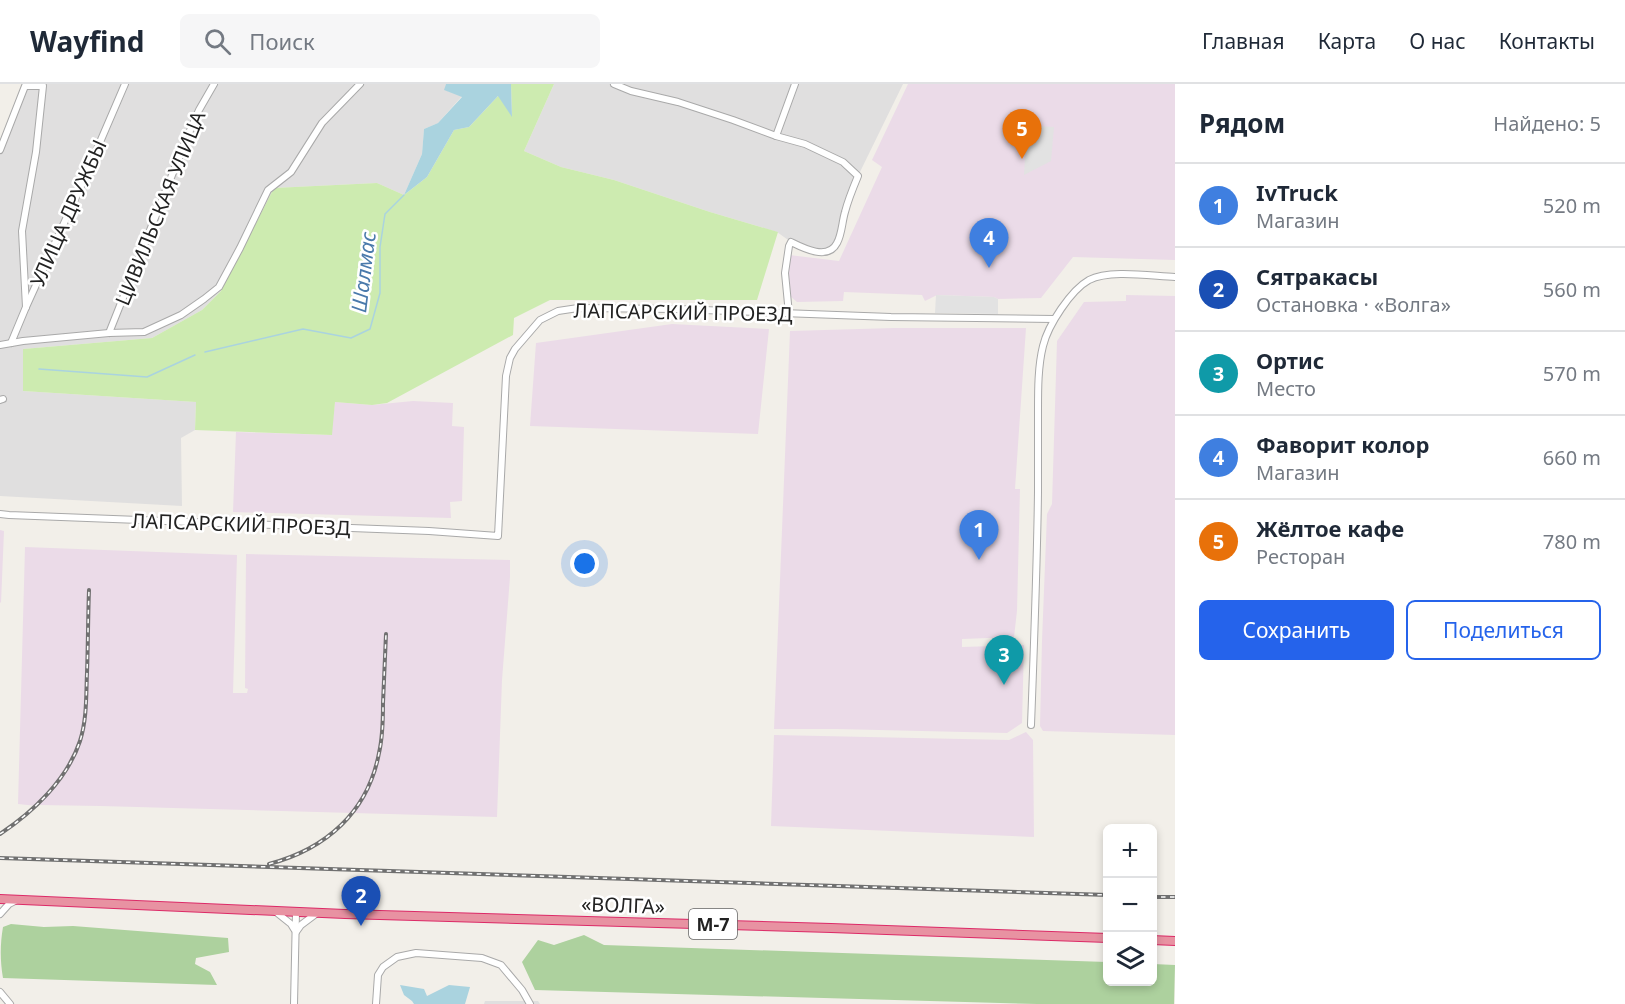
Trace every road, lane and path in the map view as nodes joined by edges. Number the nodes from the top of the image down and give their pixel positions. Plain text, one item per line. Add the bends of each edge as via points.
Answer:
1 (125, 84) edge
2 (214, 84) edge
3 (360, 84) edge
4 (614, 84) edge
5 (795, 84) edge
6 (776, 136) junction
7 (0, 150) edge
8 (1175, 277) edge
9 (26, 307) junction
10 (789, 314) junction
11 (1054, 319) junction
12 (109, 333) junction
13 (11, 343) junction
14 (0, 345) edge
15 (0, 513) edge
16 (1031, 725) dead end
17 (0, 899) edge
18 (17, 900) junction
19 (275, 911) junction
20 (296, 912) junction
21 (318, 913) junction
22 (0, 914) edge
23 (296, 933) junction
24 (1103, 938) edge
25 (1171, 941) edge
26 (1175, 950) edge
27 (0, 992) edge
28 (10, 1004) edge
29 (294, 1004) edge
30 (376, 1004) edge
31 (530, 1004) edge

1 - 9 street, УЛИЦА ДРУЖБЫ
2 - 12 street, ЦИВИЛЬСКАЯ УЛИЦА via 188,135
3 - 12 street via 322,123 291,172 268,190 219,287 181,315 144,333
4 - 6 street
5 - 6 street
6 - 10 street via 834,156 858,176 834,248 820,252 791,242 785,273
7 - 9 street via 25,86 43,86 22,231
8 - 11 street via 1100,275 1079,288
9 - 13 street, УЛИЦА ДРУЖБЫ
10 - 11 street, ЛАПСАРСКИЙ ПРОЕЗД
10 - 15 street, ЛАПСАРСКИЙ ПРОЕЗД via 578,308 558,311 540,320 515,349 506,376 498,536
11 - 16 street via 1042,348 1038,382
12 - 13 street
13 - 14 street
17 - 18 highway, «ВОЛГА»
18 - 19 highway, «ВОЛГА»
18 - 22 street
19 - 20 highway, «ВОЛГА»
19 - 23 street
20 - 21 highway, «ВОЛГА»
20 - 23 street
21 - 23 street
21 - 24 highway, «ВОЛГА» / М-7
23 - 29 street
25 - 26 street
27 - 28 street
30 - 31 street via 378,975 383,967 397,957 416,953 482,958 501,966

